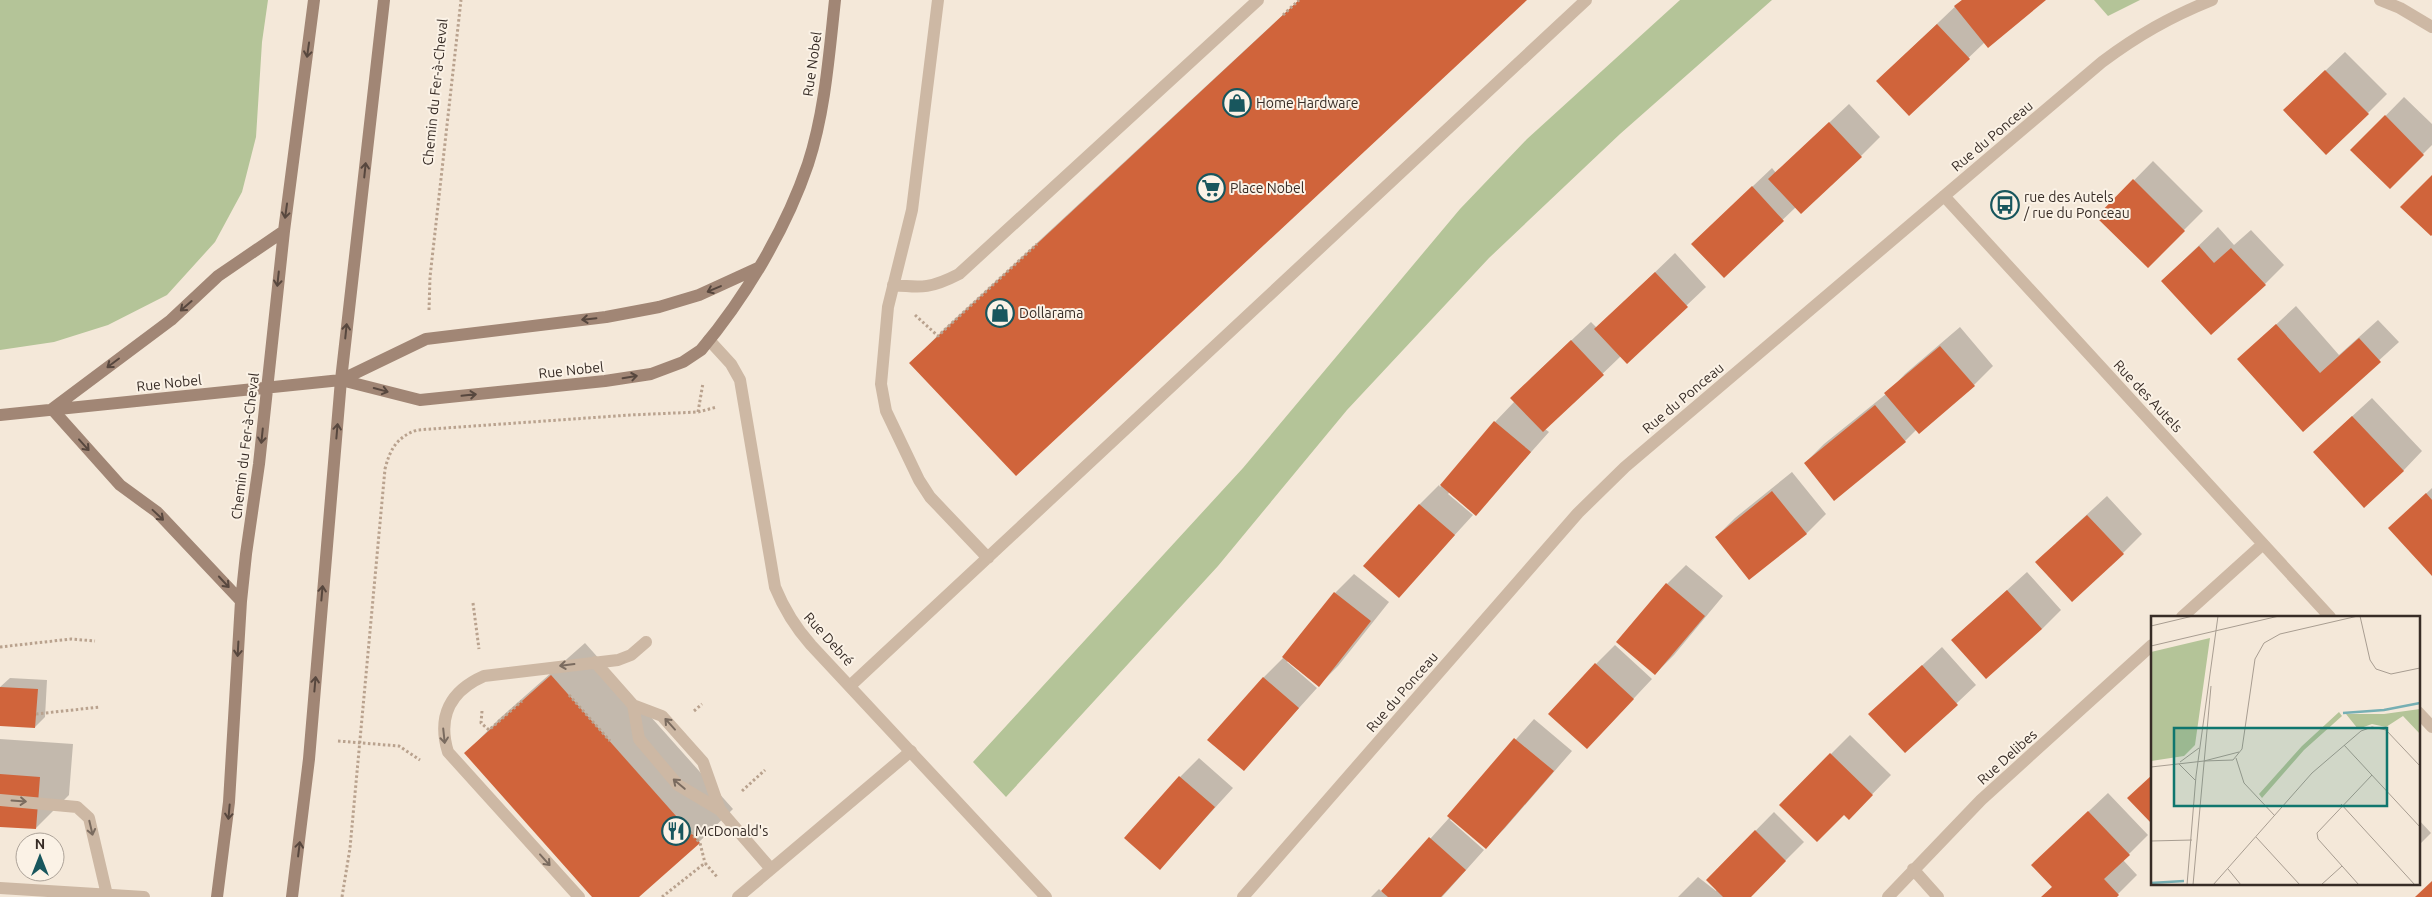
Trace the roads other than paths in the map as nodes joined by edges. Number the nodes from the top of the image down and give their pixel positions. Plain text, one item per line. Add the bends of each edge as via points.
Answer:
1 (314, 0) edge
2 (384, 0) edge
3 (835, 0) edge
4 (938, 0) edge
5 (1258, 0) edge
6 (1586, 0) edge
7 (2212, 0) edge
8 (2380, 0) edge
9 (2432, 27) edge
10 (1944, 196) junction
11 (284, 231) junction
12 (758, 268) junction
13 (894, 285) junction
14 (710, 340) junction
15 (341, 380) junction
16 (267, 388) junction
17 (52, 409) junction
18 (0, 415) edge
19 (2263, 544) junction
20 (988, 558) junction
21 (241, 601) junction
22 (2183, 616) edge
23 (2329, 616) edge
24 (646, 642) dead end
25 (2151, 646) edge
26 (595, 662) junction
27 (851, 685) junction
28 (633, 705) junction
29 (2420, 714) edge
30 (2432, 727) edge
31 (911, 751) junction
32 (0, 800) edge
33 (720, 810) junction
34 (771, 869) junction
35 (1913, 869) junction
36 (0, 888) edge
37 (77, 895) edge
38 (107, 895) junction
39 (144, 897) edge
40 (217, 897) edge
41 (292, 897) edge
42 (579, 897) edge
43 (738, 897) edge
44 (1046, 897) edge
45 (1242, 897) edge
46 (1888, 897) edge
47 (1938, 897) edge

1 -> 11 street, Chemin du Fer-à-Cheval
15 -> 2 street
3 - 12 street, Rue Nobel via 825,85 808,164 774,244
4 - 13 street via 912,210
5 - 13 street via 959,274 937,285
6 - 20 street
7 - 10 street, Rue du Ponceau via 2164,20 2134,38
8 - 9 street
10 - 19 street, Rue des Autels
10 - 45 street, Rue du Ponceau via 1625,467 1578,513
11 -> 16 street, Chemin du Fer-à-Cheval
11 -> 17 street via 218,276 171,320
12 - 14 street, Rue Nobel
12 -> 15 street, Rue Nobel via 699,295 659,307 606,318 426,339
13 - 20 street via 888,306 881,384 886,411 930,497
15 -> 14 street, Rue Nobel via 420,400 577,384 667,369 684,362
14 - 27 street, Rue Debré via 740,380 775,587 797,630
15 - 16 street, Rue Nobel
41 -> 15 street via 309,759
16 - 17 street, Rue Nobel
16 -> 21 street, Chemin du Fer-à-Cheval
17 - 18 street, Rue Nobel
17 -> 21 street via 120,485 157,512
19 - 22 street
19 - 23 street, Rue des Autels
20 - 27 street
21 -> 40 street, Chemin du Fer-à-Cheval via 229,810
24 - 26 street via 631,655
25 - 35 street, Rue Delibes via 1981,800
26 - 28 street
26 -> 42 street via 484,676 467,684 453,699 444,721 443,737 448,752
27 - 31 street, Rue Debré
33 -> 28 street via 703,762 662,716
33 -> 28 street via 678,785 639,739
29 - 30 street
31 - 34 street
31 - 44 street, Rue Debré
32 -> 38 street via 70,805 84,811 89,818
33 - 34 street
34 - 43 street
35 - 46 street, Rue Delibes
35 - 47 street
36 - 37 street
37 - 38 street
38 - 39 street

